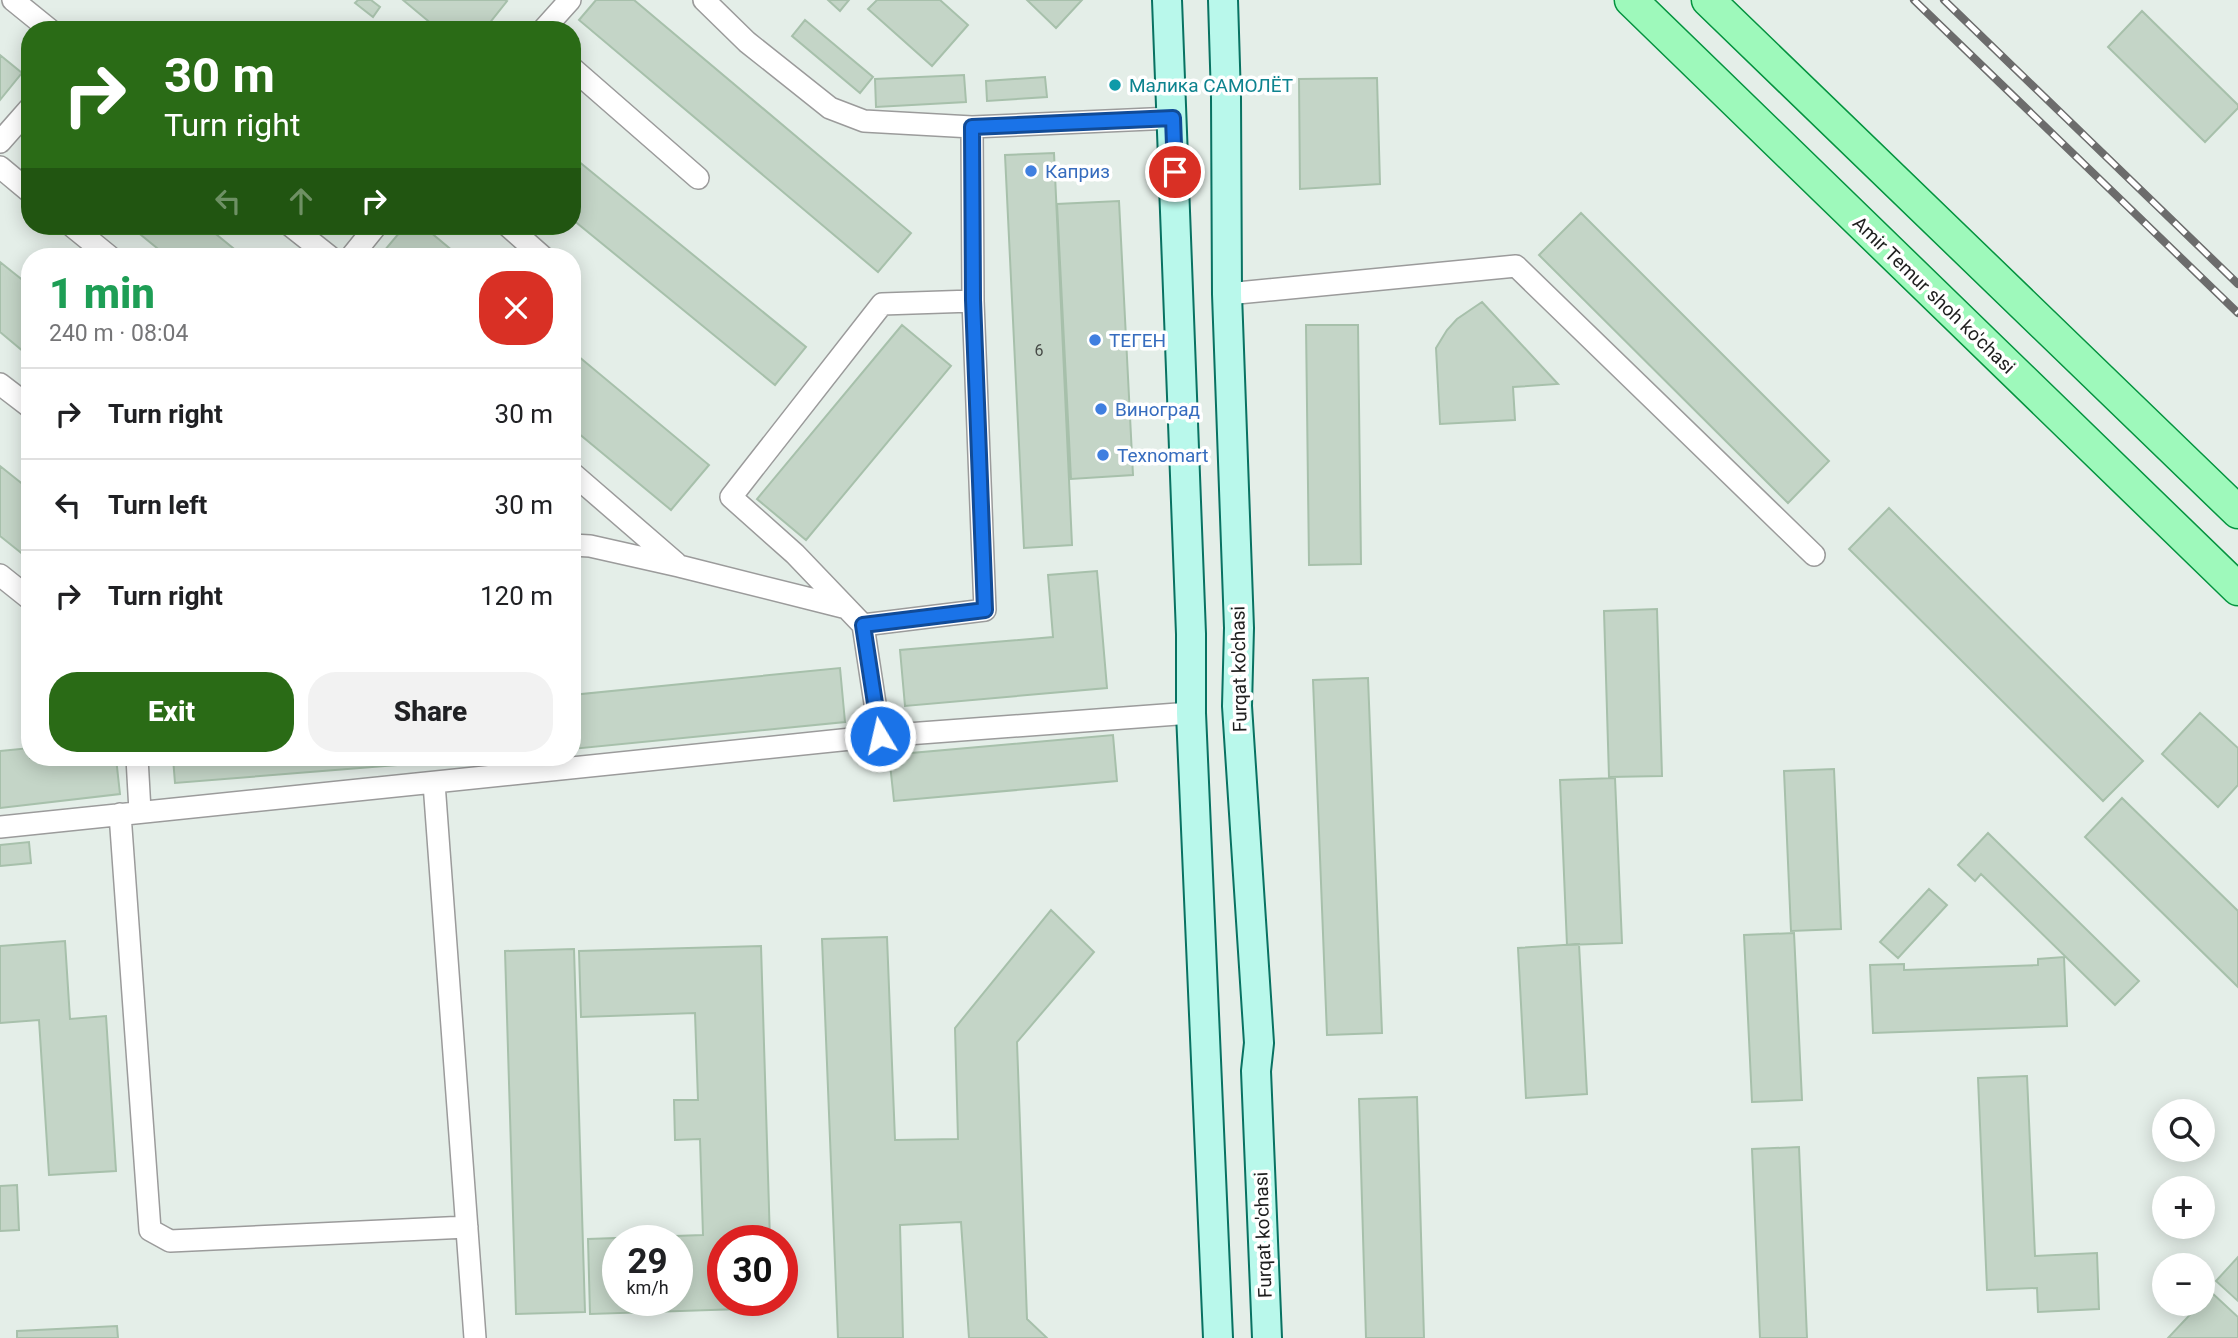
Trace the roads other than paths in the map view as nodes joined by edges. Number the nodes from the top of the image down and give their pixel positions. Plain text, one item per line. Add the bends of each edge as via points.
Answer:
1 (13, 0) edge
2 (570, 0) edge
3 (704, 0) edge
4 (1167, 0) edge
5 (1223, 0) edge
6 (1631, 0) edge
7 (1708, 0) edge
8 (39, 21) edge
9 (551, 21) edge
10 (581, 76) edge
11 (21, 118) edge
12 (1173, 118) junction
13 (972, 127) junction
14 (0, 142) edge
15 (0, 167) edge
16 (698, 178) dead end
17 (21, 184) edge
18 (83, 235) edge
19 (302, 235) edge
20 (518, 235) edge
21 (99, 248) edge
22 (319, 248) edge
23 (533, 248) edge
24 (1227, 294) junction
25 (973, 300) junction
26 (0, 384) edge
27 (21, 400) edge
28 (581, 481) edge
29 (2238, 512) edge
30 (581, 547) edge
31 (1814, 555) dead end
32 (679, 566) junction
33 (0, 575) edge
34 (2238, 589) edge
35 (21, 592) edge
36 (843, 607) junction
37 (863, 625) junction
38 (1191, 713) junction
39 (880, 736) junction
40 (581, 760) edge
41 (136, 766) edge
42 (512, 766) edge
43 (434, 783) junction
44 (130, 812) junction
45 (0, 827) edge
46 (467, 1227) junction
47 (475, 1338) edge
48 (1218, 1338) edge
49 (1267, 1338) edge

1 - 8 street
2 - 9 street
3 - 13 street via 747,42 830,108 864,121
4 - 12 main road
5 - 24 main road, Furqat ko'chasi
6 - 34 main road, Amir Temur shoh ko'chasi
7 - 29 main road
10 - 16 street
11 - 14 street
12 - 13 street
12 - 38 main road
13 - 25 street
15 - 17 street
18 - 21 street
19 - 22 street
20 - 23 street
24 - 31 street via 1516,266
24 - 49 main road, Furqat ko'chasi via 1239,628 1237,706 1259,1043 1256,1071
25 - 36 street via 882,304 731,497 795,554
25 - 37 street via 985,610
26 - 27 street
28 - 32 street
30 - 32 street
32 - 36 street
33 - 35 street
36 - 37 street
37 - 39 street
38 - 39 street
38 - 48 main road
39 - 40 street
41 - 44 street
42 - 43 street
43 - 44 street
43 - 46 street
44 - 45 street
44 - 46 street via 150,1230 170,1241
46 - 47 street

